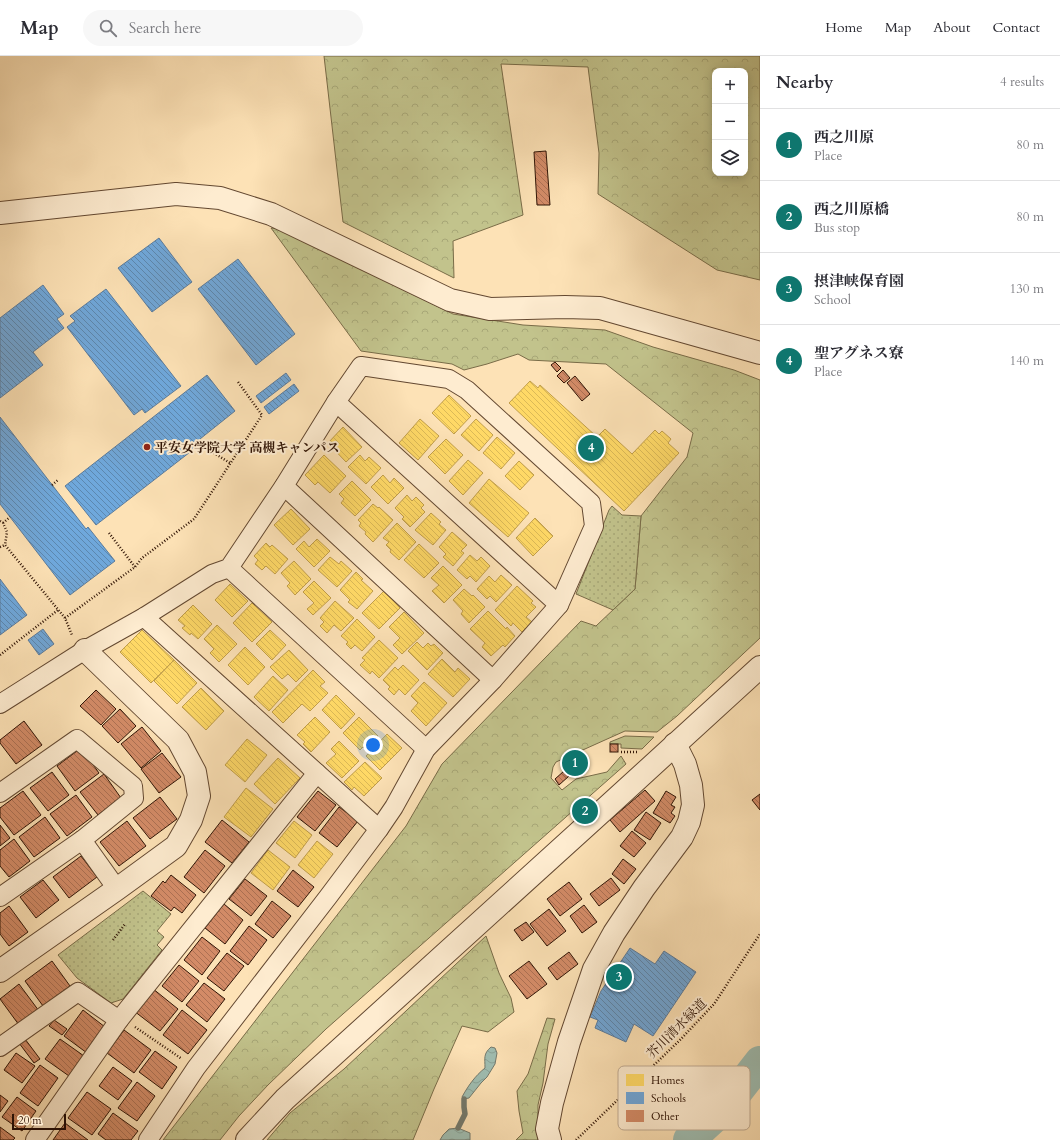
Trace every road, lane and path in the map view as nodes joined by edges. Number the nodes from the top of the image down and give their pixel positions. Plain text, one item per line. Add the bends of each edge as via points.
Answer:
1 (0, 213) edge
2 (760, 353) edge
3 (238, 382) dead end
4 (336, 402) junction
5 (206, 448) dead end
6 (230, 463) junction
7 (58, 480) dead end
8 (52, 485) dead end
9 (284, 486) junction
10 (10, 517) dead end
11 (2, 522) edge
12 (109, 533) dead end
13 (5, 545) junction
14 (0, 547) edge
15 (135, 567) junction
16 (229, 568) junction
17 (559, 605) junction
18 (58, 610) junction
19 (144, 617) junction
20 (65, 618) junction
21 (79, 644) junction
22 (0, 655) edge
23 (760, 667) edge
24 (493, 680) junction
25 (0, 704) edge
26 (675, 744) junction
27 (426, 749) junction
28 (621, 752) dead end
29 (634, 752) dead end
30 (317, 773) junction
31 (0, 793) edge
32 (379, 829) junction
33 (82, 840) junction
34 (117, 889) junction
35 (0, 897) edge
36 (125, 924) dead end
37 (760, 934) edge
38 (112, 940) dead end
39 (0, 971) edge
40 (119, 1020) junction
41 (136, 1028) dead end
42 (0, 1047) edge
43 (184, 1060) dead end
44 (653, 1066) edge
45 (618, 1100) edge
46 (35, 1140) edge
47 (148, 1140) edge
48 (247, 1140) edge
49 (550, 1140) edge
50 (576, 1140) edge

1 - 2 street via 176,194 220,198 272,214 450,300 490,308 600,308
3 - 6 path via 262,415
4 - 9 street
4 - 17 street
4 - 17 street via 361,366 449,379 468,390 592,503 594,526
5 - 6 path
6 - 15 path via 194,519 142,558
7 - 8 path
9 - 16 street
9 - 24 street
10 - 11 path
11 - 13 path via 7,532
12 - 15 path
13 - 14 path
13 - 18 path
15 - 20 path
16 - 19 street via 212,574
16 - 27 street
17 - 24 street
18 - 20 path
18 - 22 path
19 - 21 street
19 - 30 street
20 - 21 path
21 - 25 street
21 - 34 street via 178,740 195,772 199,796 191,820 176,846
23 - 26 street
24 - 27 street
26 - 48 street via 285,1099
26 - 49 street via 685,764 691,786 693,805 689,822 682,837 614,933 594,969 569,1042 552,1103 547,1129
27 - 32 street
28 - 29 path
30 - 32 street
30 - 40 street
31 - 33 street via 77,739 133,786 134,798
32 - 47 street via 196,1068
33 - 34 street
33 - 35 street
34 - 39 street
36 - 38 path
37 - 44 path, 芥川清水緑道 via 714,1004
40 - 42 street via 78,992
40 - 46 street
41 - 43 path
45 - 50 path, 芥川清水緑道

